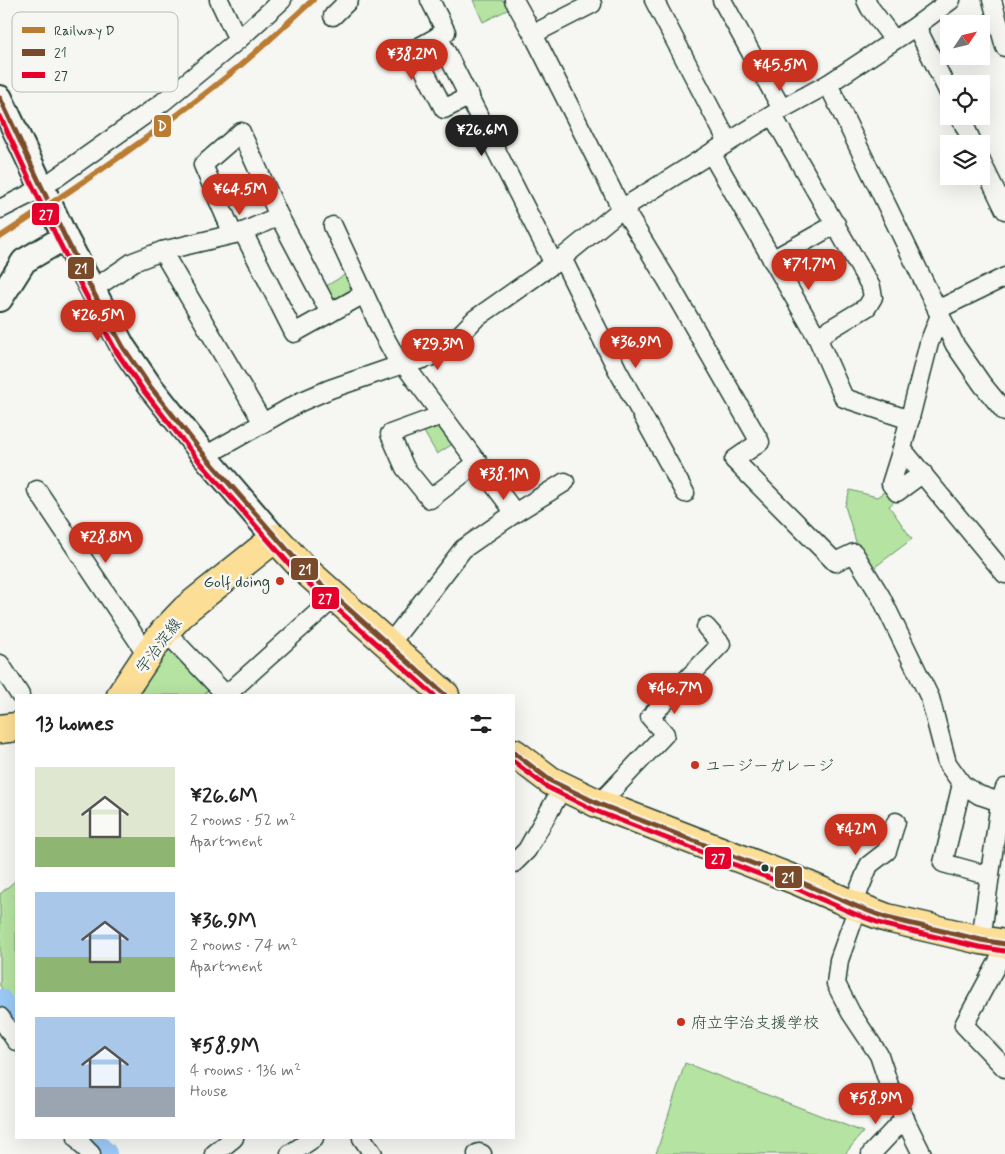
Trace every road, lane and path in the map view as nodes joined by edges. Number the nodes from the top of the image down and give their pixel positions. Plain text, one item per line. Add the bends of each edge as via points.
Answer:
1 (219, 0) edge
2 (282, 0) edge
3 (349, 0) edge
4 (430, 0) edge
5 (514, 0) edge
6 (654, 0) edge
7 (722, 0) edge
8 (866, 0) edge
9 (951, 0) edge
10 (992, 0) edge
11 (592, 4) dead end
12 (333, 16) dead end
13 (916, 26) junction
14 (533, 34) junction
15 (438, 36) junction
16 (238, 40) junction
17 (894, 40) junction
18 (1005, 47) edge
19 (940, 75) edge
20 (828, 84) junction
21 (178, 90) edge
22 (175, 92) edge
23 (470, 96) junction
24 (0, 98) edge
25 (778, 113) junction
26 (728, 142) junction
27 (711, 153) junction
28 (990, 179) edge
29 (42, 188) junction
30 (623, 208) junction
31 (0, 209) edge
32 (1005, 210) edge
33 (279, 216) junction
34 (836, 224) junction
35 (333, 226) dead end
36 (238, 233) junction
37 (65, 237) junction
38 (162, 251) junction
39 (772, 260) junction
40 (558, 261) junction
41 (1005, 277) edge
42 (92, 290) junction
43 (364, 294) junction
44 (0, 299) edge
45 (938, 312) junction
46 (330, 313) junction
47 (817, 337) junction
48 (402, 364) junction
49 (1005, 412) edge
50 (442, 415) junction
51 (910, 420) junction
52 (262, 423) junction
53 (902, 449) junction
54 (205, 456) junction
55 (478, 462) junction
56 (922, 473) junction
57 (566, 482) dead end
58 (37, 490) dead end
59 (686, 493) dead end
60 (515, 513) junction
61 (275, 538) junction
62 (1005, 574) edge
63 (335, 598) junction
64 (706, 627) dead end
65 (164, 631) junction
66 (389, 646) junction
67 (148, 656) junction
68 (0, 664) edge
69 (19, 694) edge
70 (123, 694) edge
71 (225, 694) edge
72 (227, 694) edge
73 (444, 694) edge
74 (15, 727) edge
75 (0, 729) edge
76 (515, 754) edge
77 (962, 784) junction
78 (564, 787) junction
79 (1002, 795) edge
80 (599, 804) junction
81 (896, 822) dead end
82 (515, 863) edge
83 (990, 876) junction
84 (856, 906) junction
85 (997, 943) edge
86 (0, 1017) edge
87 (15, 1040) edge
88 (1005, 1068) edge
89 (905, 1118) junction
90 (78, 1139) edge
91 (233, 1139) edge
92 (312, 1139) edge
93 (91, 1154) edge
94 (214, 1154) edge
95 (290, 1154) edge
96 (477, 1154) edge
97 (482, 1154) edge
98 (872, 1154) edge
99 (922, 1154) edge

1 - 16 street
2 - 16 street
3 - 12 street
4 - 15 street via 446,32
5 - 14 street
6 - 26 street
7 - 25 street
8 - 17 street
9 - 13 street
10 - 18 street
11 - 14 street
13 - 17 street
13 - 19 street
14 - 30 street
15 - 23 street
15 - 23 street via 414,50 444,109
16 - 21 street
17 - 20 street
20 - 25 street
20 - 45 street
22 - 29 street
23 - 40 street
24 - 29 street
25 - 26 street
25 - 34 street
26 - 27 street
27 - 30 street
27 - 39 street
28 - 32 street
29 - 31 street
29 - 37 street
30 - 40 street
30 - 77 street via 760,442 734,460 835,562 854,553 881,597 930,698 947,763
33 - 36 street
33 - 36 street via 241,132 203,165
33 - 46 street
34 - 39 street
34 - 47 street via 871,286 873,297 867,307
35 - 43 street
36 - 38 street
36 - 46 street via 294,333
37 - 42 street
37 - 44 street via 24,261
38 - 42 street via 133,262
38 - 52 street
39 - 47 street
40 - 48 street via 475,319 452,343 430,357
40 - 59 street
41 - 45 street
42 - 54 street via 123,347
43 - 46 street
43 - 48 street
45 - 49 street via 982,384
45 - 51 street
47 - 51 street via 844,398
48 - 50 street
48 - 52 street via 330,389
50 - 55 street
50 - 55 street via 390,434 405,468 430,499
51 - 53 street
52 - 54 street
53 - 56 street
53 - 56 street via 891,484 897,492
54 - 61 street
55 - 60 street
56 - 62 street
57 - 60 street
58 - 67 street
60 - 66 street via 463,549
61 - 63 main road
61 - 65 main road, 宇治淀線 via 186,609
63 - 66 main road
63 - 72 street
64 - 80 street via 721,644 650,717 665,734
65 - 67 main road, 宇治淀線
65 - 71 street
66 - 73 main road
67 - 70 main road, 宇治淀線
68 - 69 street
74 - 75 main road
76 - 78 main road via 550,781
77 - 79 street via 979,794
77 - 83 street via 943,863
78 - 80 main road
78 - 82 street
79 - 83 street
80 - 84 main road
81 - 84 street via 887,851 869,865
83 - 85 street
84 - 85 main road via 887,918
84 - 89 street via 839,960 836,984 879,1055 891,1091
85 - 88 street via 999,960 964,1025
86 - 87 street
89 - 98 street
89 - 99 street
90 - 93 street
91 - 94 street
92 - 95 street
96 - 97 street

